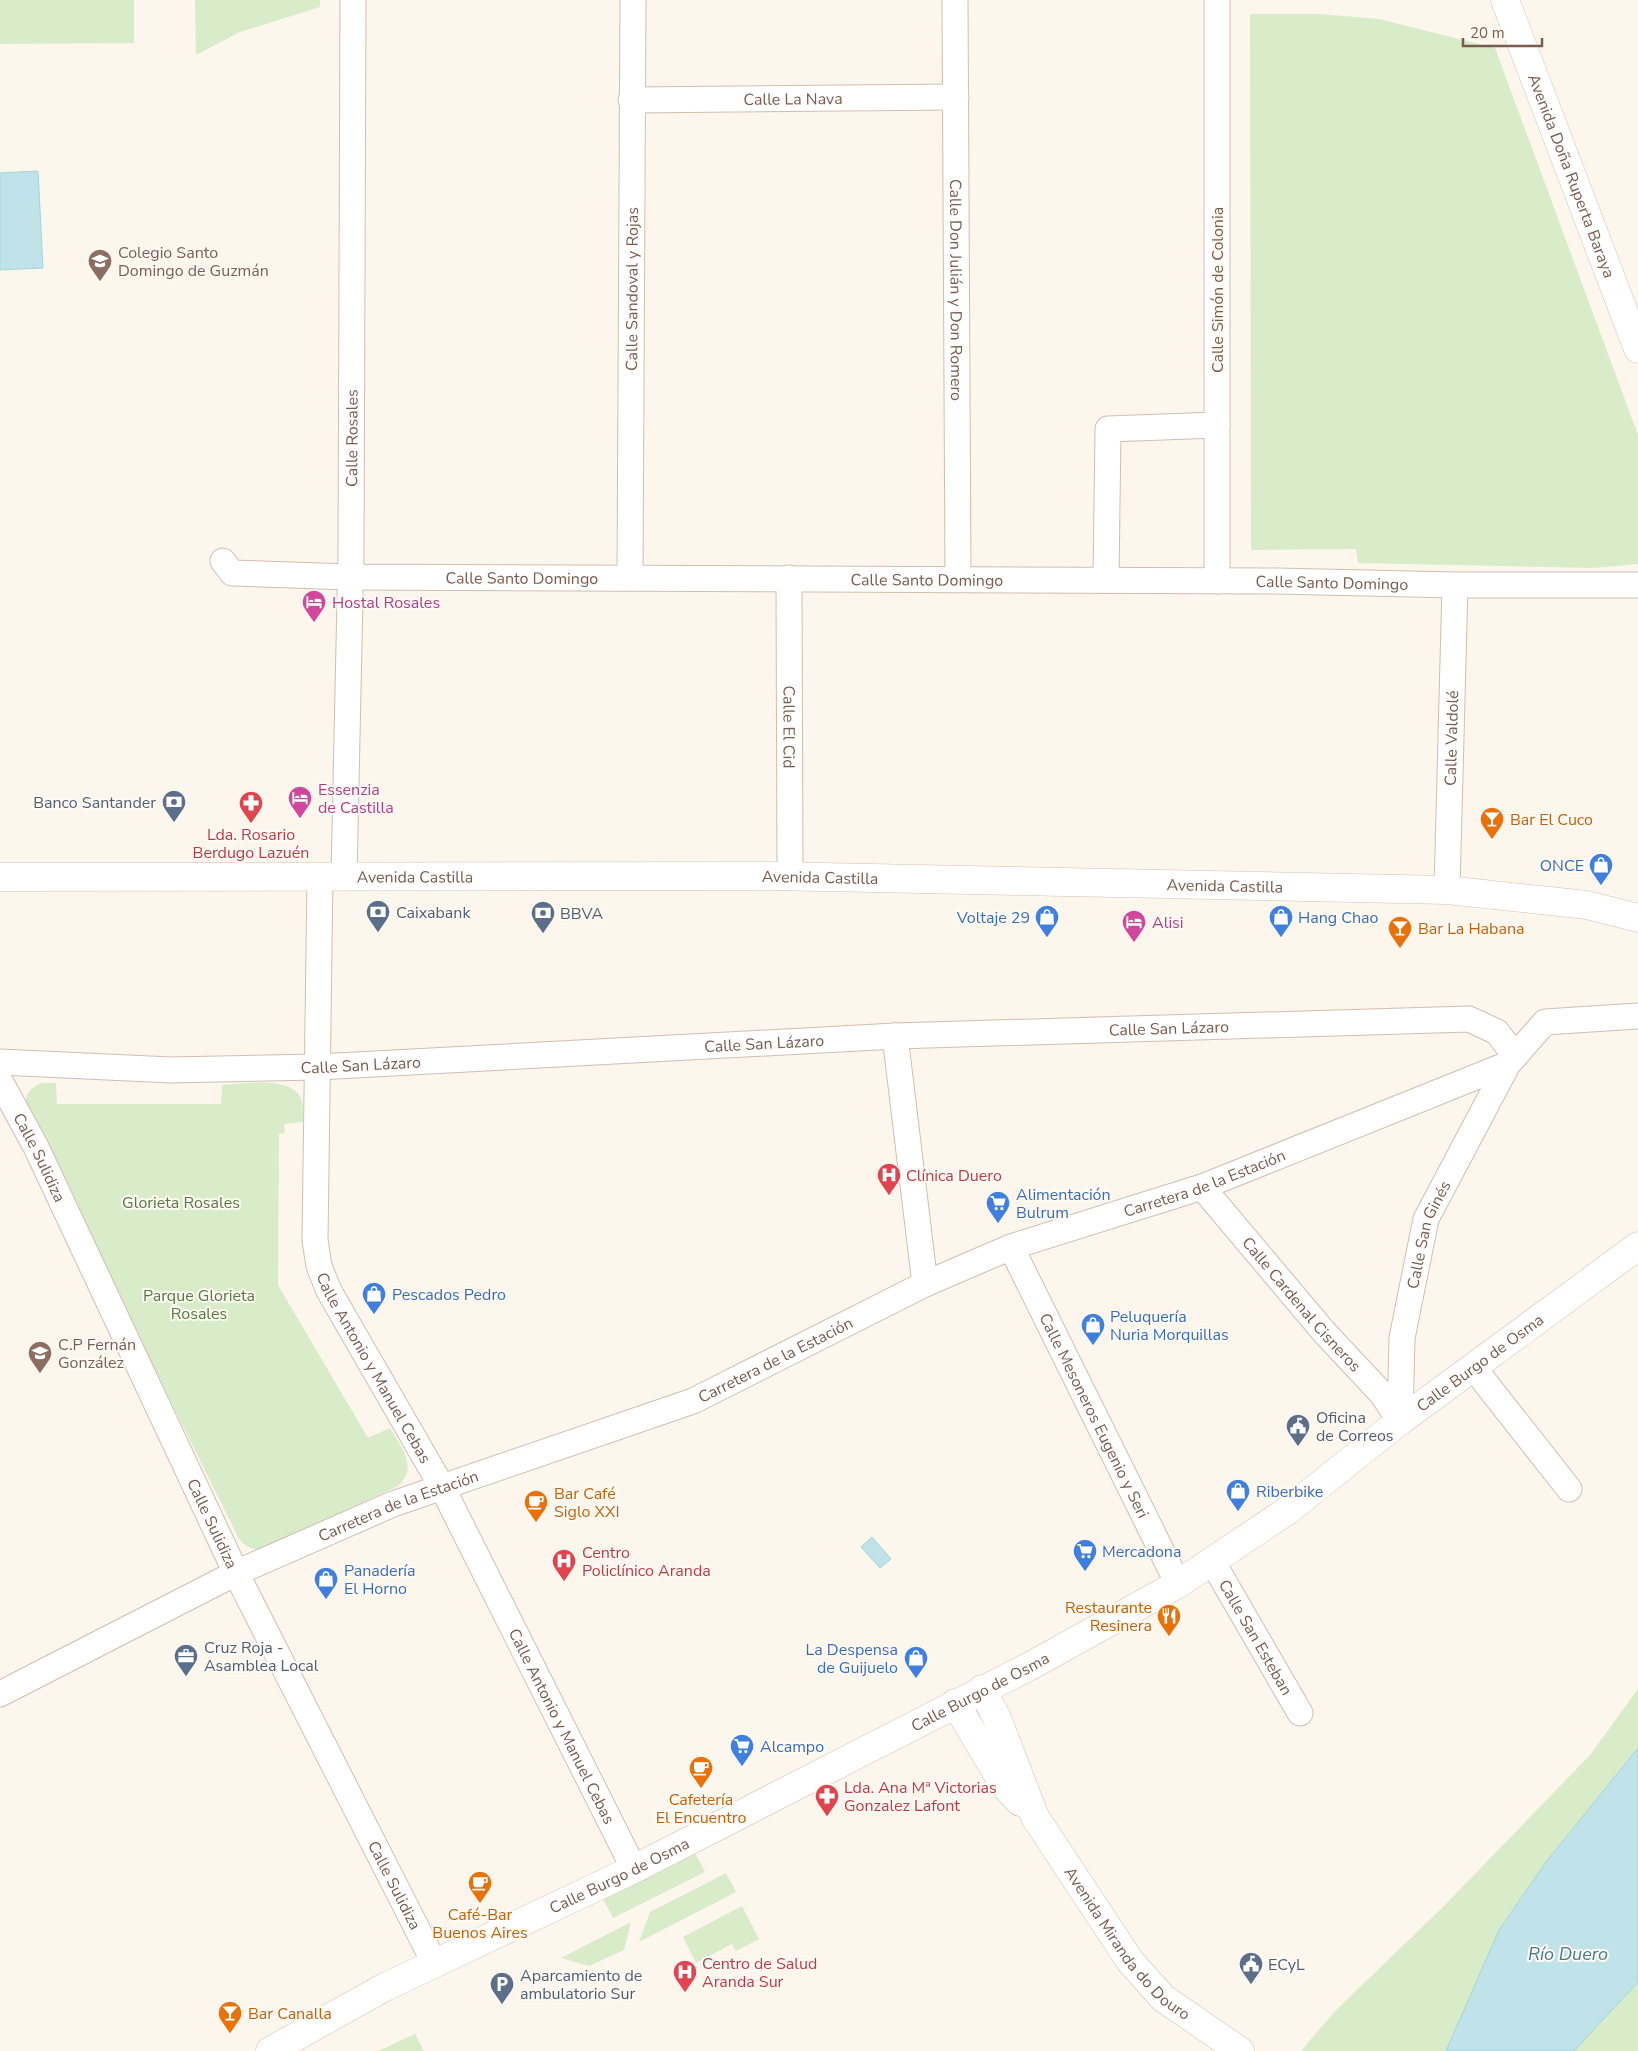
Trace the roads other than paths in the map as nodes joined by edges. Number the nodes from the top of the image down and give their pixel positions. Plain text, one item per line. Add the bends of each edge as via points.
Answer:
1 (353, 0) edge
2 (633, 0) edge
3 (955, 0) edge
4 (1217, 0) edge
5 (1505, 0) edge
6 (956, 97) junction
7 (631, 100) junction
8 (1638, 349) edge
9 (1217, 425) junction
10 (223, 560) dead end
11 (350, 577) junction
12 (630, 578) junction
13 (789, 578) junction
14 (958, 579) junction
15 (1106, 580) junction
16 (1217, 581) junction
17 (1455, 585) junction
18 (1638, 585) edge
19 (332, 876) junction
20 (790, 876) junction
21 (0, 877) edge
22 (1448, 890) junction
23 (1638, 918) edge
24 (1638, 1016) edge
25 (895, 1036) junction
26 (1511, 1060) junction
27 (0, 1062) edge
28 (318, 1067) junction
29 (0, 1080) edge
30 (1202, 1187) junction
31 (1638, 1246) edge
32 (1011, 1247) junction
33 (925, 1284) junction
34 (1473, 1367) junction
35 (1400, 1421) junction
36 (442, 1487) junction
37 (1569, 1489) dead end
38 (1212, 1561) junction
39 (236, 1573) junction
40 (1178, 1584) junction
41 (982, 1690) junction
42 (0, 1694) edge
43 (955, 1703) junction
44 (1300, 1713) dead end
45 (1035, 1817) junction
46 (634, 1869) junction
47 (434, 1962) junction
48 (270, 2051) edge
49 (1240, 2051) edge

1 - 11 street, Calle Rosales
2 - 7 street, Calle Sandoval y Rojas
3 - 6 street, Calle Don Julián y Don Romero
4 - 9 street, Calle Simón de Colonia
5 - 8 street, Avenida Doña Ruperta Baraya
6 - 7 street, Calle La Nava
6 - 14 street, Calle Don Julián y Don Romero
7 - 12 street, Calle Sandoval y Rojas
9 - 15 street via 1108,430
9 - 16 street, Calle Simón de Colonia
10 - 11 street, Calle Santo Domingo via 232,573
11 - 12 street, Calle Santo Domingo
11 - 19 street, Calle Rosales
12 - 13 street, Calle Santo Domingo
13 - 14 street, Calle Santo Domingo
13 - 20 street, Calle El Cid
14 - 15 street, Calle Santo Domingo
15 - 16 street, Calle Santo Domingo
16 - 17 street, Calle Santo Domingo
17 - 18 street, Calle Santo Domingo
17 - 22 street, Calle Valdolé
19 - 20 street, Avenida Castilla
19 - 21 street, Avenida Castilla
19 - 28 street, Calle Antonio y Manuel Cebas
20 - 22 street, Avenida Castilla
22 - 23 street, Avenida Castilla via 1587,905
24 - 26 street, Carretera de la Estación via 1545,1022
25 - 26 street, Calle San Lázaro via 1469,1019 1497,1032
25 - 28 street, Calle San Lázaro
25 - 33 street
26 - 30 street, Carretera de la Estación
26 - 35 street, Calle San Ginés via 1426,1219 1402,1338
27 - 28 street, Calle San Lázaro via 171,1070
28 - 36 street, Calle Antonio y Manuel Cebas via 315,1240 319,1266 330,1291
29 - 39 street, Calle Sulidiza via 36,1147
30 - 32 street, Carretera de la Estación
30 - 35 street, Calle Cardenal Cisneros via 1324,1332 1382,1394
31 - 34 street, Calle Burgo de Osma
32 - 33 street, Carretera de la Estación
32 - 40 street, Calle Mesoneros Eugenio y Seri
33 - 36 street, Carretera de la Estación via 693,1401
34 - 35 street, Calle Burgo de Osma
34 - 37 street
35 - 38 street, Calle Burgo de Osma via 1287,1511
36 - 39 street, Carretera de la Estación via 393,1504
36 - 46 street, Calle Antonio y Manuel Cebas
38 - 40 street, Calle Burgo de Osma
38 - 44 street, Calle San Esteban
39 - 42 street, Carretera de la Estación
39 - 47 street, Calle Sulidiza
40 - 41 street, Calle Burgo de Osma
41 - 43 street, Calle Burgo de Osma
41 - 45 street, Avenida Miranda do Douro via 997,1718
43 - 45 street, Avenida Miranda do Douro via 1004,1785
43 - 46 street, Calle Burgo de Osma
45 - 49 street, Avenida Miranda do Douro via 1142,1977 1163,1998
46 - 47 street, Calle Burgo de Osma
47 - 48 street, Calle Burgo de Osma

